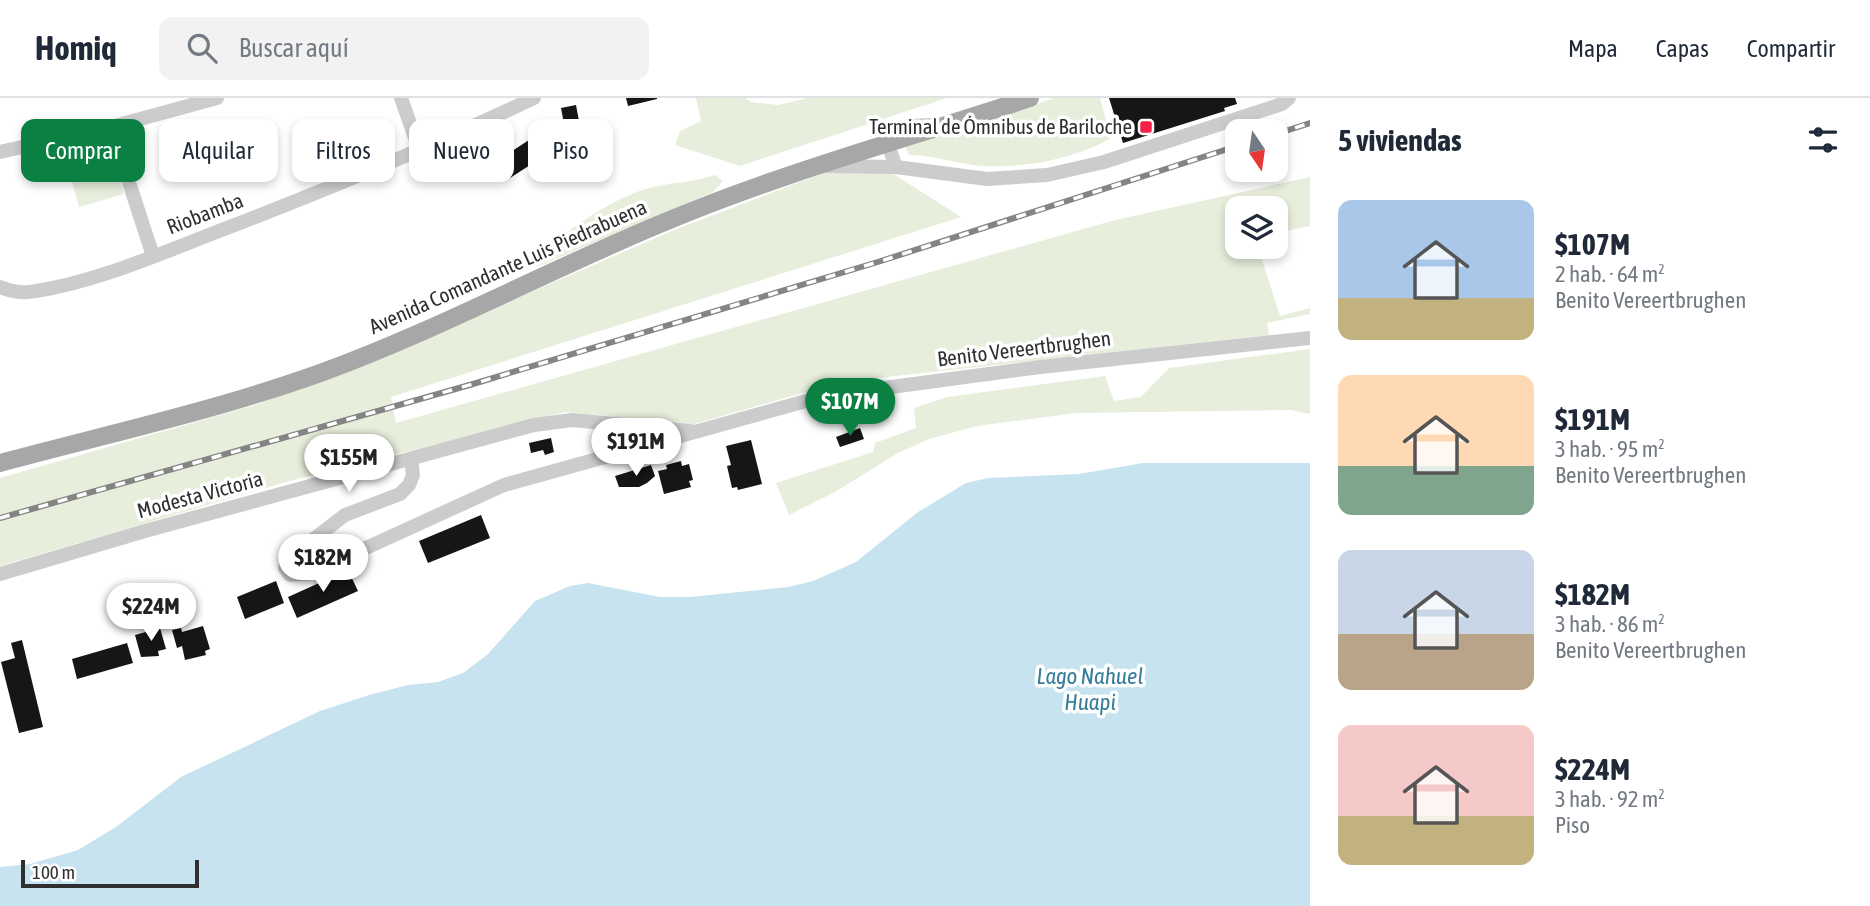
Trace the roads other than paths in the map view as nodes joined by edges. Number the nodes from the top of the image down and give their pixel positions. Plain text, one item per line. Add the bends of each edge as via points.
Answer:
1 (217, 98) edge
2 (401, 98) edge
3 (534, 98) edge
4 (1030, 98) edge
5 (1289, 98) edge
6 (140, 119) edge
7 (490, 119) edge
8 (409, 121) edge
9 (887, 142) junction
10 (21, 147) edge
11 (0, 152) edge
12 (409, 156) edge
13 (819, 165) junction
14 (896, 167) junction
15 (129, 182) edge
16 (153, 256) junction
17 (0, 287) edge
18 (1310, 338) edge
19 (701, 432) junction
20 (411, 459) junction
21 (0, 463) edge
22 (0, 574) edge

1 - 6 street
2 - 8 street
3 - 7 street, Riobamba
4 - 9 main road, Avenida Comandante Luis Piedrabuena
5 - 14 street via 1104,162 1047,175 987,179
9 - 13 main road, Avenida Comandante Luis Piedrabuena
9 - 14 street
10 - 11 street
12 - 16 street, Riobamba
13 - 14 street
13 - 21 main road, Avenida Comandante Luis Piedrabuena via 662,223 323,372
15 - 16 street
16 - 17 street, Riobamba via 34,292 14,293
18 - 19 street, Benito Vereertbrughen via 857,390
19 - 20 street, Modesta Victoria via 572,420 534,425
19 - 20 street, Benito Vereertbrughen via 503,485 311,573 290,575 285,568 289,558 345,514 400,494 413,475
20 - 22 street, Modesta Victoria

